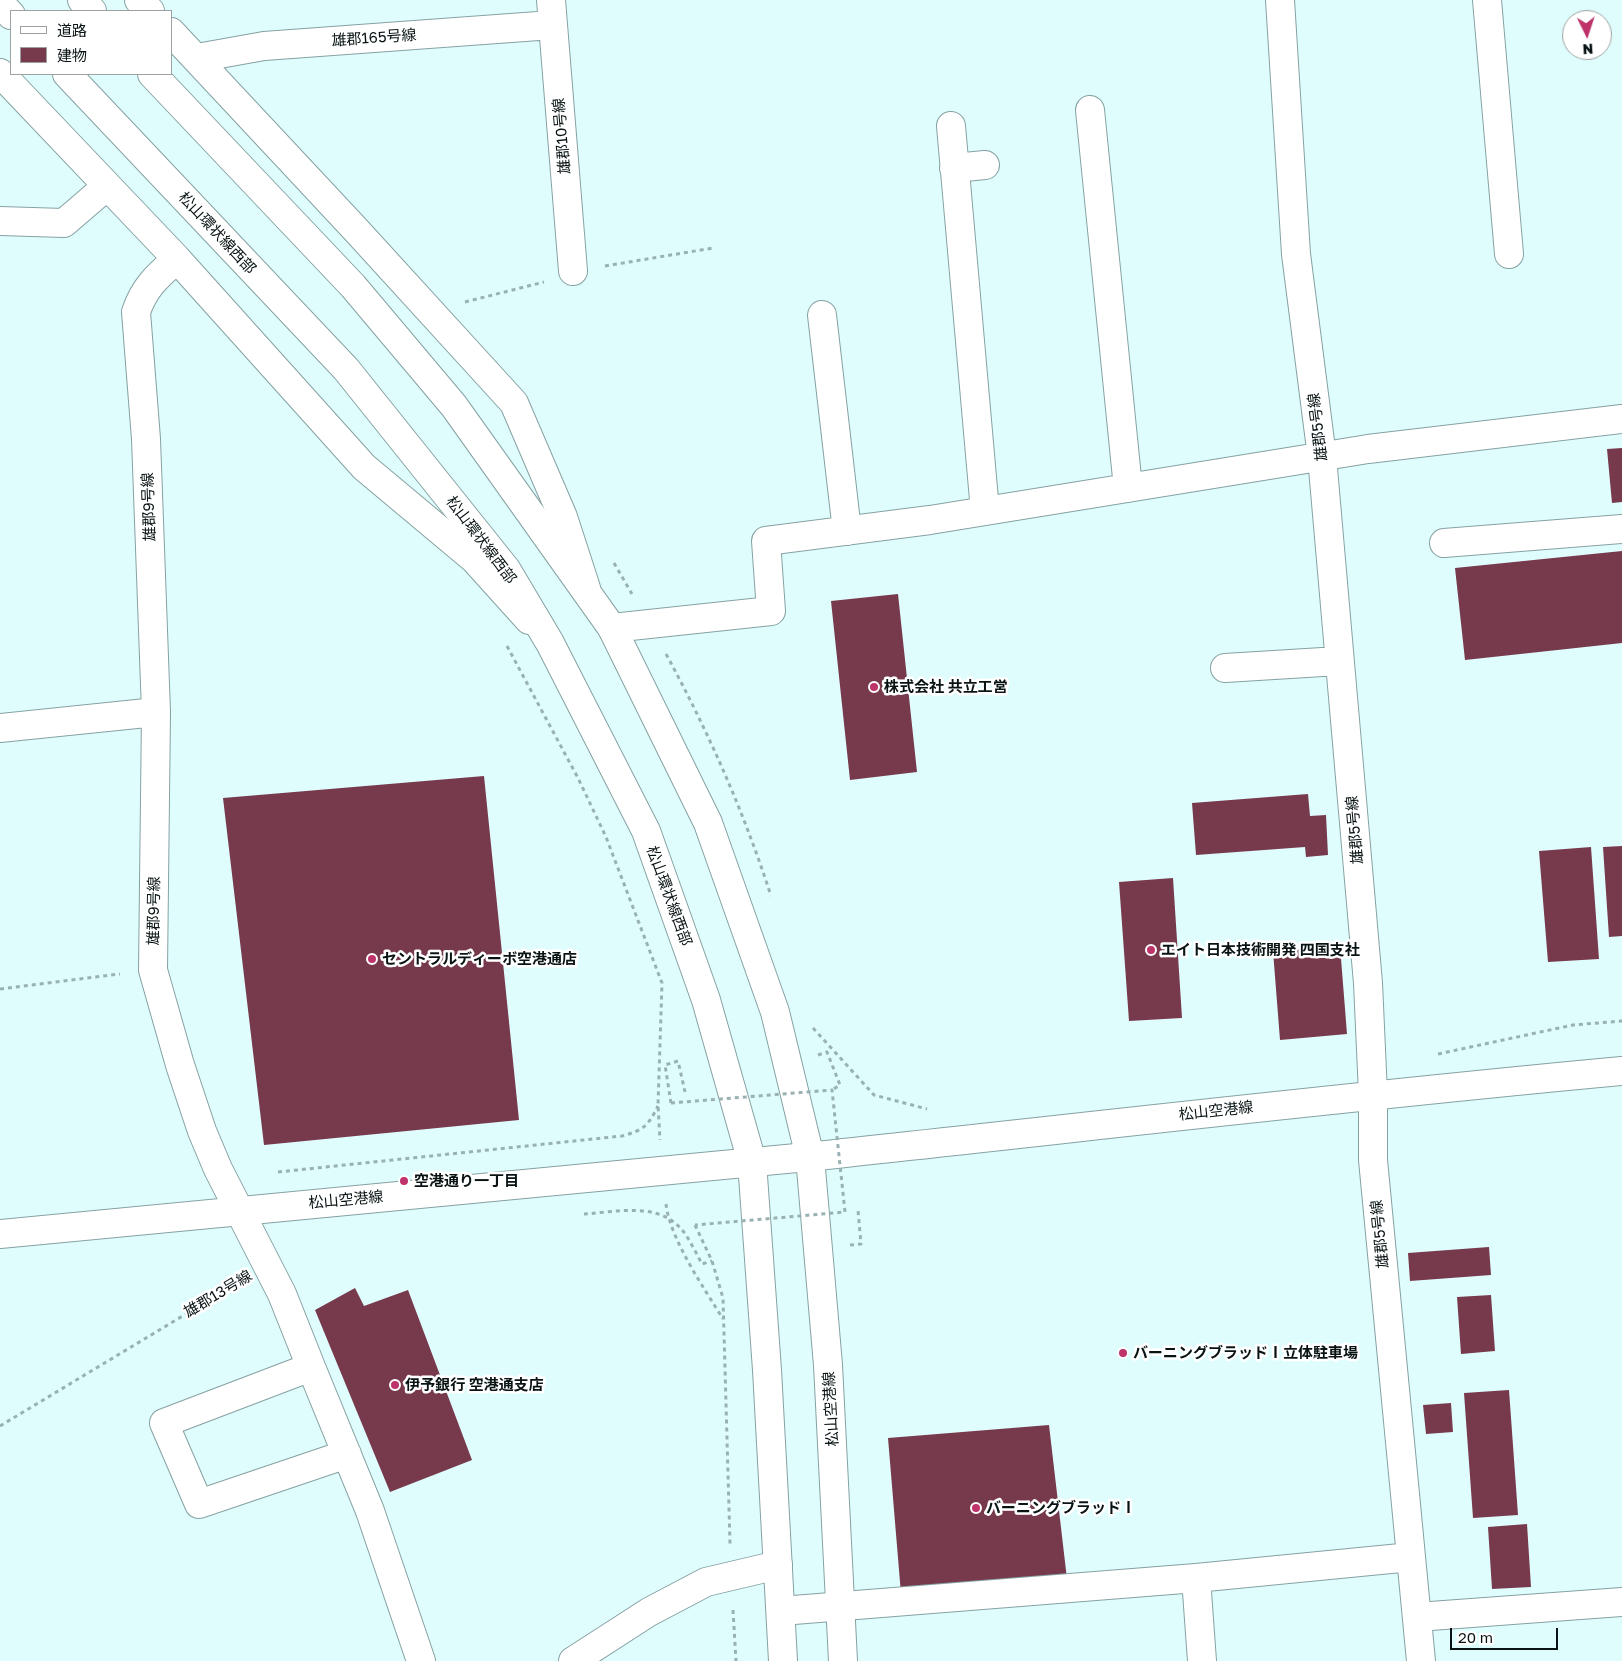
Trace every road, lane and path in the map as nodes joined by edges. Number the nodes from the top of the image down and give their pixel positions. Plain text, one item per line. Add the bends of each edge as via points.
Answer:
1 (82, 0) edge
2 (139, 0) edge
3 (1280, 0) edge
4 (1487, 0) edge
5 (0, 3) edge
6 (91, 10) edge
7 (149, 10) edge
8 (552, 13) edge
9 (10, 14) edge
10 (172, 33) edge
11 (197, 58) junction
12 (0, 73) edge
13 (68, 75) edge
14 (153, 75) edge
15 (1090, 110) dead end
16 (951, 126) dead end
17 (985, 165) dead end
18 (954, 168) junction
19 (108, 186) junction
20 (0, 221) edge
21 (1509, 254) dead end
22 (177, 260) junction
23 (573, 271) dead end
24 (463, 303) dead end
25 (469, 310) dead end
26 (822, 314) dead end
27 (1622, 419) edge
28 (1322, 457) junction
29 (1128, 488) junction
30 (986, 511) junction
31 (1622, 530) edge
32 (847, 531) junction
33 (1444, 544) dead end
34 (610, 555) dead end
35 (590, 597) junction
36 (650, 624) junction
37 (612, 628) junction
38 (504, 640) dead end
39 (550, 643) junction
40 (1339, 661) junction
41 (1225, 668) dead end
42 (156, 712) junction
43 (0, 728) edge
44 (772, 898) dead end
45 (153, 970) junction
46 (0, 989) edge
47 (810, 1020) dead end
48 (1622, 1020) edge
49 (168, 1026) joint
50 (827, 1052) dead end
51 (1429, 1056) dead end
52 (1622, 1071) edge
53 (832, 1090) junction
54 (685, 1092) dead end
55 (1373, 1094) junction
56 (658, 1105) junction
57 (932, 1110) dead end
58 (810, 1156) junction
59 (752, 1162) junction
60 (663, 1170) junction
61 (271, 1172) dead end
62 (238, 1210) junction
63 (858, 1210) dead end
64 (682, 1230) dead end
65 (0, 1234) edge
66 (850, 1246) dead end
67 (712, 1261) junction
68 (266, 1266) junction
69 (722, 1319) junction
70 (312, 1367) junction
71 (0, 1426) edge
72 (347, 1454) junction
73 (1411, 1557) junction
74 (778, 1565) junction
75 (732, 1576) junction
76 (1196, 1578) junction
77 (1622, 1602) edge
78 (842, 1607) junction
79 (781, 1611) junction
80 (1417, 1617) junction
81 (421, 1661) edge
82 (573, 1661) edge
83 (736, 1661) edge
84 (783, 1661) edge
85 (844, 1661) edge
86 (1202, 1661) edge
87 (1421, 1661) edge

1 - 6 street
2 - 7 street
3 - 28 street, 雄郡5号線 via 1296,254
4 - 21 street
5 - 9 street
8 - 11 street, 雄郡165号線 via 264,46
8 - 23 street, 雄郡10号線
10 - 11 street
11 - 35 street via 514,404 564,517
12 - 19 street
13 - 39 street, 松山環状線西部 via 346,369 506,568
14 - 35 street via 353,286 454,406
15 - 29 street
16 - 18 street
17 - 18 street
18 - 30 street
19 - 20 street via 64,223
19 - 22 street
22 - 39 street via 364,467 474,560
22 - 42 street, 雄郡9号線 via 148,285 136,312 146,439
24 - 25 path
26 - 32 street
27 - 28 street
28 - 29 street
28 - 40 street, 雄郡5号線
29 - 30 street
30 - 32 street
31 - 33 street
32 - 36 street via 766,541 771,611
34 - 36 path
35 - 37 street
36 - 37 street
36 - 44 path via 725,773
37 - 58 street via 708,823 775,1012
38 - 56 path via 606,837 662,983
39 - 59 street, 松山環状線西部 via 646,831 706,1000
40 - 41 street
40 - 55 street, 雄郡5号線 via 1368,983
42 - 43 street
42 - 45 street, 雄郡9号線
45 - 46 path
45 - 49 street, 雄郡9号線
47 - 57 path via 813,1028 874,1095
48 - 51 path via 1573,1025
49 - 62 street, 雄郡13号線 via 202,1131
50 - 53 path via 840,1085
52 - 55 street, 松山空港線
53 - 54 path, bridge via 671,1103 666,1065 678,1061
53 - 67 path, bridge via 845,1212 695,1225
55 - 58 street, 松山空港線
55 - 73 street, 雄郡5号線 via 1373,1160
56 - 60 path
56 - 61 path via 649,1124 622,1136
58 - 59 street, 松山空港線
58 - 78 street, 松山空港線 via 828,1364
59 - 60 street, 松山空港線
59 - 74 street
60 - 62 street, 松山空港線
60 - 69 path via 668,1217 693,1270
62 - 65 street, 松山空港線
62 - 68 street, 雄郡13号線
63 - 66 path via 861,1244
64 - 67 path via 702,1264
67 - 69 path via 723,1298
68 - 70 street via 282,1294
68 - 71 path, 雄郡13号線
69 - 75 path
70 - 72 street
70 - 72 street via 164,1424 199,1504
72 - 81 street
73 - 76 street
73 - 80 street, 雄郡5号線
74 - 75 street
74 - 79 street
75 - 82 street via 706,1582 657,1608
75 - 83 path
76 - 78 street
76 - 86 street
77 - 80 street
78 - 79 street
78 - 85 street, 松山空港線
79 - 84 street
80 - 87 street, 雄郡5号線

